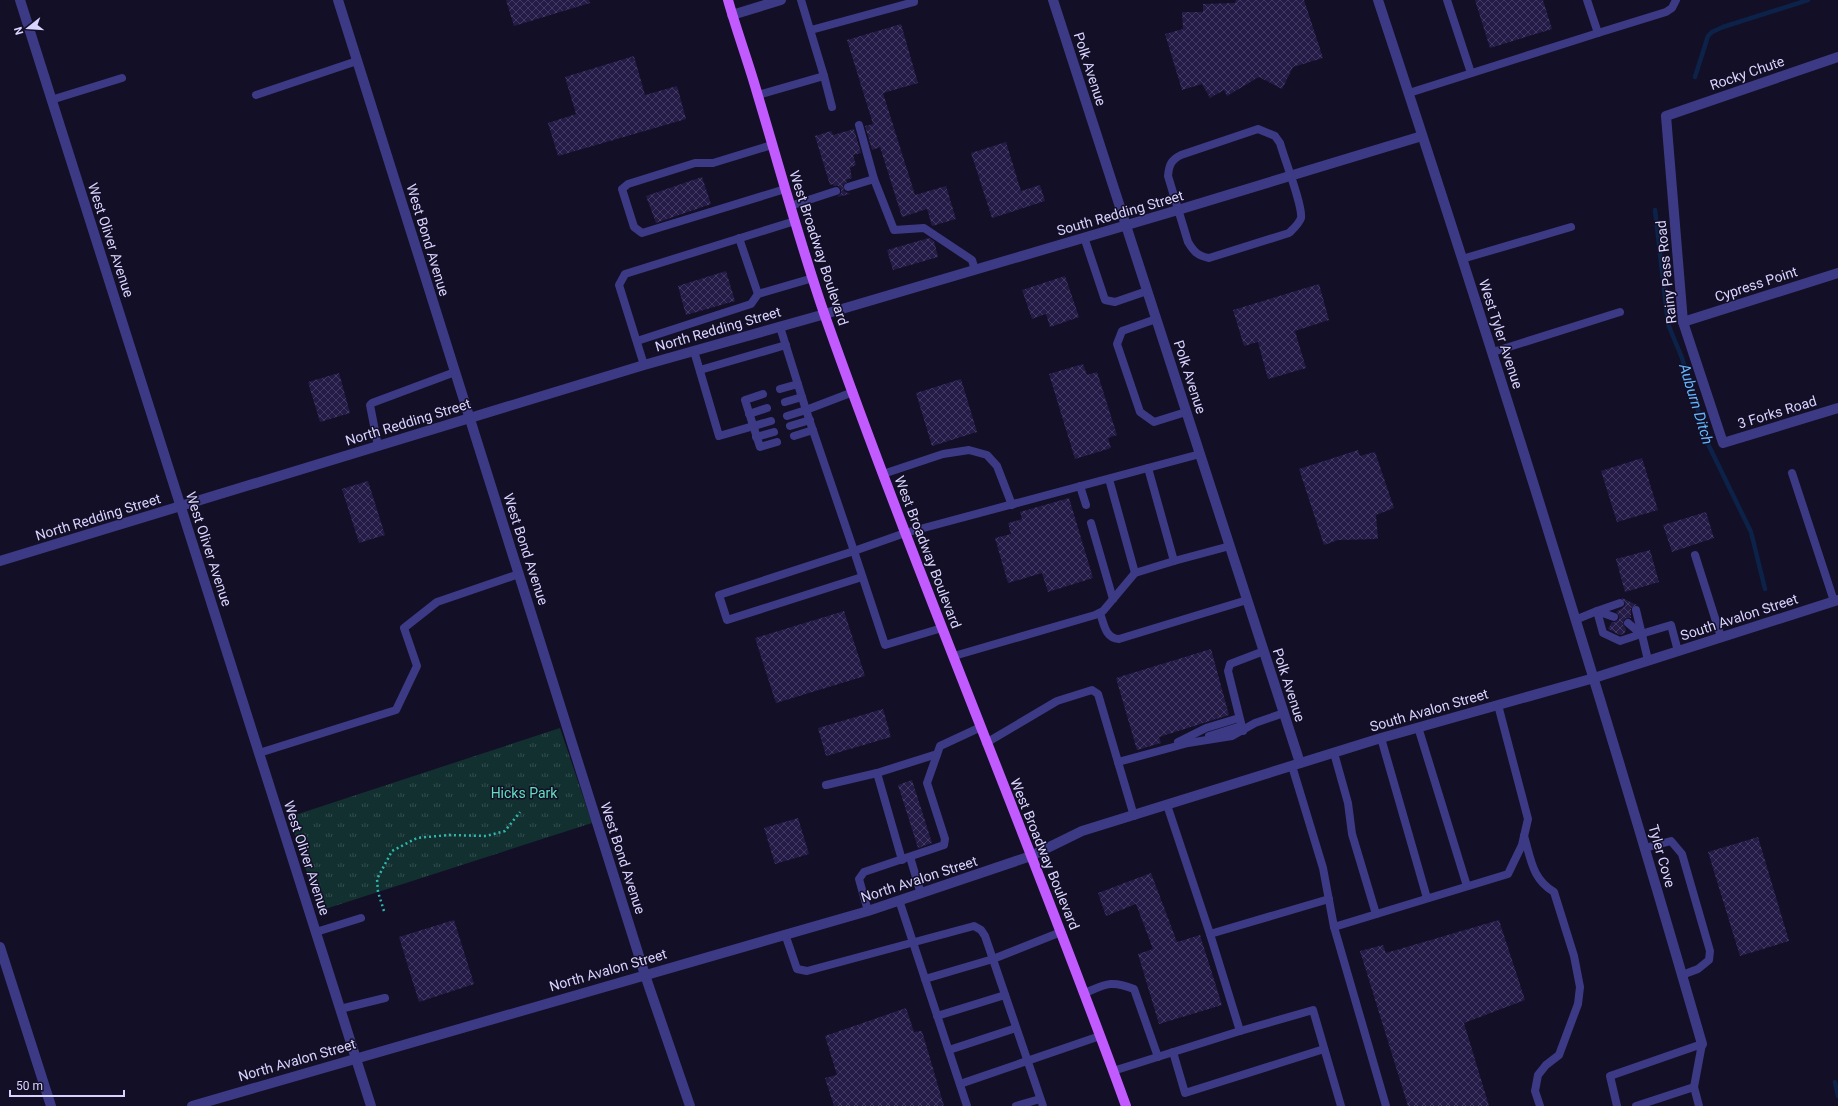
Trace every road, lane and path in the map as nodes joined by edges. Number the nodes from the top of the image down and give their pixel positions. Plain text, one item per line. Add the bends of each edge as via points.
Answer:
1 (20, 0) edge
2 (338, 0) edge
3 (728, 0) edge
4 (781, 0) edge
5 (801, 0) edge
6 (914, 0) edge
7 (1053, 0) edge
8 (1378, 0) edge
9 (1447, 0) edge
10 (1587, 0) edge
11 (1676, 0) edge
12 (732, 15) junction
13 (811, 30) junction
14 (1598, 33) junction
15 (1838, 57) edge
16 (357, 61) junction
17 (1471, 73) junction
18 (824, 76) junction
19 (122, 78) dead end
20 (1408, 93) junction
21 (256, 95) dead end
22 (758, 95) junction
23 (51, 100) junction
24 (832, 107) dead end
25 (1666, 116) joint
26 (859, 125) dead end
27 (1422, 136) junction
28 (772, 145) junction
29 (1290, 176) junction
30 (874, 179) junction
31 (848, 187) dead end
32 (784, 189) junction
33 (836, 191) dead end
34 (790, 206) junction
35 (1178, 210) junction
36 (795, 221) junction
37 (1125, 225) junction
38 (1571, 227) dead end
39 (739, 238) junction
40 (1084, 238) junction
41 (1462, 259) junction
42 (975, 270) junction
43 (1838, 273) edge
44 (813, 278) junction
45 (1147, 291) junction
46 (758, 294) junction
47 (1620, 312) dead end
48 (825, 314) junction
49 (1156, 319) junction
50 (1683, 322) junction
51 (780, 327) junction
52 (637, 341) junction
53 (786, 345) junction
54 (694, 351) junction
55 (1492, 352) junction
56 (644, 365) junction
57 (700, 370) junction
58 (455, 372) junction
59 (798, 384) junction
60 (780, 389) dead end
61 (853, 392) junction
62 (763, 394) dead end
63 (802, 397) junction
64 (785, 402) dead end
65 (767, 408) dead end
66 (1838, 408) edge
67 (806, 410) junction
68 (1186, 412) junction
69 (749, 414) junction
70 (787, 416) dead end
71 (469, 418) junction
72 (810, 420) junction
73 (771, 421) dead end
74 (753, 426) junction
75 (790, 426) dead end
76 (813, 430) junction
77 (774, 432) dead end
78 (794, 436) dead end
79 (756, 437) junction
80 (777, 442) dead end
81 (1723, 443) joint
82 (378, 446) junction
83 (1200, 454) junction
84 (1148, 468) junction
85 (1792, 473) dead end
86 (883, 474) junction
87 (1109, 479) junction
88 (1080, 486) junction
89 (1012, 505) junction
90 (1086, 505) dead end
91 (180, 506) junction
92 (1091, 523) dead end
93 (905, 533) junction
94 (1230, 546) junction
95 (854, 551) junction
96 (1696, 555) dead end
97 (0, 561) edge
98 (1174, 561) junction
99 (1135, 573) junction
100 (519, 574) junction
101 (862, 577) junction
102 (1113, 600) junction
103 (1247, 600) junction
104 (1836, 601) edge
105 (1620, 603) dead end
106 (1636, 610) dead end
107 (1597, 611) junction
108 (1100, 613) junction
109 (1614, 617) dead end
110 (1575, 620) junction
111 (1628, 623) dead end
112 (942, 628) junction
113 (1641, 634) junction
114 (1721, 637) junction
115 (1264, 651) junction
116 (1678, 651) junction
117 (954, 656) junction
118 (1648, 660) junction
119 (1594, 678) junction
120 (1498, 705) junction
121 (1284, 713) junction
122 (1241, 725) junction
123 (980, 727) junction
124 (1418, 727) junction
125 (1381, 738) junction
126 (986, 743) junction
127 (1188, 743) junction
128 (1169, 748) junction
129 (259, 753) junction
130 (1334, 753) junction
131 (937, 754) junction
132 (1118, 762) junction
133 (1296, 764) junction
134 (877, 773) junction
135 (826, 785) dead end
136 (1167, 805) junction
137 (520, 812) dead end
138 (1134, 816) junction
139 (1524, 836) junction
140 (1645, 848) junction
141 (1031, 856) junction
142 (906, 858) junction
143 (1467, 886) junction
144 (921, 894) junction
145 (1427, 898) junction
146 (1329, 899) junction
147 (899, 900) junction
148 (384, 911) dead end
149 (868, 911) junction
150 (1376, 914) junction
151 (361, 918) dead end
152 (1334, 927) junction
153 (316, 932) junction
154 (1061, 932) junction
155 (785, 934) junction
156 (1210, 934) junction
157 (914, 943) junction
158 (0, 947) edge
159 (993, 959) junction
160 (645, 974) junction
161 (1682, 975) junction
162 (925, 979) junction
163 (1085, 993) junction
164 (1005, 995) junction
165 (385, 998) dead end
166 (340, 1009) junction
167 (937, 1016) junction
168 (1016, 1028) junction
169 (1240, 1030) junction
170 (1100, 1036) junction
171 (1702, 1044) junction
172 (1324, 1049) junction
173 (949, 1050) junction
174 (1173, 1052) junction
175 (1158, 1057) junction
176 (356, 1058) junction
177 (1028, 1062) junction
178 (1113, 1071) junction
179 (960, 1084) junction
180 (1694, 1087) junction
181 (1042, 1102) edge
182 (51, 1106) edge
183 (192, 1106) edge
184 (371, 1106) edge
185 (690, 1106) edge
186 (967, 1106) edge
187 (1016, 1106) edge
188 (1126, 1106) edge
189 (1341, 1106) edge
190 (1386, 1106) edge
191 (1540, 1106) edge
192 (1617, 1106) edge
193 (1636, 1106) edge
194 (1699, 1106) edge

1 - 23 street, West Oliver Avenue
2 - 16 street, West Bond Avenue
3 - 12 main road, West Broadway Boulevard
4 - 12 street
5 - 13 lane
6 - 13 lane
7 - 37 street, Polk Avenue
8 - 20 street, West Tyler Avenue
9 - 17 lane
10 - 14 lane
11 - 14 lane via 1672,8 1666,12
12 - 22 main road, West Broadway Boulevard
13 - 18 lane
14 - 17 lane
15 - 25 street, Rocky Chute
16 - 21 lane
16 - 58 street, West Bond Avenue
17 - 20 lane
18 - 22 lane
18 - 24 lane
19 - 23 lane
20 - 27 street, West Tyler Avenue
22 - 28 main road, West Broadway Boulevard
23 - 91 street, West Oliver Avenue
25 - 50 street, Rainy Pass Road
26 - 30 lane
27 - 29 street, South Redding Street
27 - 41 street, West Tyler Avenue
28 - 32 main road, West Broadway Boulevard
28 - 32 lane via 713,163 695,163 628,184 622,189 634,227 642,233
29 - 35 street, South Redding Street
29 - 35 lane via 1280,143 1275,136 1258,130 1173,159 1168,176
29 - 35 lane via 1301,218 1296,227 1289,232 1209,258 1194,252 1188,242
30 - 31 lane
30 - 42 lane via 894,230 924,228 972,260
32 - 34 main road, West Broadway Boulevard
33 - 34 lane
34 - 36 main road, West Broadway Boulevard
35 - 37 street, South Redding Street
36 - 39 lane
36 - 44 main road, West Broadway Boulevard
37 - 40 street, South Redding Street
37 - 45 street, Polk Avenue
38 - 41 lane
39 - 46 lane
39 - 52 lane via 625,274 619,285
40 - 42 street, South Redding Street
40 - 45 lane via 1105,300 1115,302
41 - 55 street, West Tyler Avenue
42 - 48 street, South Redding Street
43 - 50 street, Cypress Point
44 - 46 lane
44 - 48 main road, West Broadway Boulevard
45 - 49 street, Polk Avenue
46 - 52 lane via 751,304
47 - 55 lane
48 - 51 street, North Redding Street
48 - 61 main road, West Broadway Boulevard
49 - 68 street, Polk Avenue
49 - 68 lane via 1122,331 1117,344 1140,412 1154,422
50 - 81 street, Rainy Pass Road
51 - 53 lane
51 - 54 street, North Redding Street
52 - 56 lane
53 - 57 lane
53 - 59 lane
54 - 56 street, North Redding Street
54 - 57 lane
55 - 110 street, West Tyler Avenue
56 - 71 street, North Redding Street
57 - 74 lane via 719,436
58 - 71 street, West Bond Avenue
58 - 82 lane via 372,403 370,405
59 - 60 lane
59 - 63 lane
61 - 67 lane
61 - 86 main road, West Broadway Boulevard
62 - 69 lane via 745,400
63 - 64 lane
63 - 67 lane
65 - 69 lane
66 - 81 street, 3 Forks Road
67 - 70 lane
67 - 72 lane
68 - 83 street, Polk Avenue
69 - 74 lane
71 - 82 street, North Redding Street
71 - 100 street, West Bond Avenue
72 - 75 lane
72 - 76 lane
73 - 74 lane
74 - 79 lane
76 - 78 lane
76 - 95 lane
77 - 79 lane
79 - 80 lane via 760,447
82 - 91 street, North Redding Street
83 - 84 lane
83 - 94 street, Polk Avenue
84 - 87 lane
84 - 98 lane
85 - 104 lane
86 - 89 lane via 943,454 969,450 987,455 997,466
86 - 93 main road, West Broadway Boulevard
87 - 88 lane
87 - 99 lane
88 - 89 lane
88 - 90 lane
89 - 93 lane
91 - 97 street, North Redding Street
91 - 129 street, West Oliver Avenue
92 - 102 lane
93 - 95 lane
93 - 112 main road, West Broadway Boulevard
94 - 98 lane
94 - 103 street, Polk Avenue
95 - 101 lane
95 - 101 lane via 720,595 727,620
96 - 114 lane
98 - 99 lane
99 - 102 lane
100 - 129 lane via 437,602 404,628 417,666 396,710
100 - 160 street, West Bond Avenue
101 - 112 lane via 885,646
102 - 108 lane
103 - 108 lane via 1119,639 1112,639 1107,634
103 - 115 street, Polk Avenue
104 - 114 street, South Avalon Street
105 - 107 lane
106 - 113 lane
107 - 109 lane
107 - 110 lane
107 - 113 lane via 1603,633 1620,641
108 - 117 lane
110 - 119 street, West Tyler Avenue
111 - 113 lane
112 - 117 main road, West Broadway Boulevard
113 - 116 lane via 1671,625
113 - 118 lane
114 - 116 street, South Avalon Street
115 - 121 street, Polk Avenue
115 - 122 lane via 1230,664 1229,680
116 - 118 street, South Avalon Street
117 - 123 main road, West Broadway Boulevard
118 - 119 street, South Avalon Street
119 - 120 street, South Avalon Street
119 - 140 street, Tyler Cove
120 - 124 street, South Avalon Street
120 - 139 lane via 1528,819
121 - 122 lane
121 - 133 street, Polk Avenue
122 - 127 lane
122 - 127 lane via 1232,736
122 - 128 lane via 1206,728
123 - 126 main road, West Broadway Boulevard
123 - 131 lane via 940,746
124 - 125 street, South Avalon Street
124 - 143 lane
125 - 130 street, South Avalon Street
125 - 145 lane
126 - 132 lane via 1057,700 1092,690 1098,694
126 - 141 main road, West Broadway Boulevard
127 - 128 lane
128 - 132 lane
129 - 153 street, West Oliver Avenue
130 - 133 street, South Avalon Street
130 - 150 lane via 1348,803 1352,834
131 - 134 lane
131 - 142 lane via 927,783 946,838 944,845
132 - 138 lane
133 - 136 street, South Avalon Street
133 - 146 lane
134 - 135 lane
134 - 142 lane
136 - 138 street, South Avalon Street
136 - 156 lane
137 - 148 path via 505,831 486,836 448,835 417,838 392,851 377,879
138 - 141 street, South Avalon Street via 1082,831
139 - 143 lane via 1508,874
139 - 191 lane via 1538,878 1554,892 1574,956 1580,987 1578,1004 1559,1055 1538,1075 1535,1091
140 - 161 street, Tyler Cove
140 - 161 lane via 1670,841 1682,854 1710,951 1709,960 1698,969
141 - 144 street, North Avalon Street
141 - 154 main road, West Broadway Boulevard
142 - 144 lane
142 - 149 lane via 864,872 859,880
143 - 145 lane
144 - 147 street, North Avalon Street
145 - 150 lane
146 - 152 lane
146 - 156 lane
147 - 149 street, North Avalon Street
147 - 157 lane
149 - 155 street, North Avalon Street
150 - 152 lane
151 - 153 lane
152 - 190 lane
153 - 166 street, West Oliver Avenue
154 - 159 lane
154 - 163 main road, West Broadway Boulevard
155 - 157 lane via 797,969 807,971
155 - 160 street, North Avalon Street
156 - 169 lane
157 - 159 lane via 974,926 985,936
157 - 162 lane
158 - 182 street
159 - 162 lane
159 - 164 lane
160 - 176 street, North Avalon Street
160 - 185 street, West Bond Avenue
161 - 171 street, Tyler Cove
162 - 167 lane
163 - 170 main road, West Broadway Boulevard
163 - 175 lane via 1106,984 1119,984 1134,989
164 - 167 lane
164 - 168 lane
165 - 166 lane
166 - 176 street, West Oliver Avenue
167 - 173 lane
168 - 173 lane
168 - 177 lane
169 - 172 lane via 1313,1010
169 - 174 lane
170 - 177 lane
170 - 178 main road, West Broadway Boulevard
171 - 180 lane
171 - 192 lane via 1610,1076
172 - 174 lane via 1186,1093
172 - 189 lane
173 - 179 lane
174 - 175 lane
175 - 178 lane
176 - 183 street, North Avalon Street
176 - 184 street, West Oliver Avenue
177 - 179 lane
177 - 181 lane
178 - 188 main road, West Broadway Boulevard
179 - 186 lane
180 - 193 lane
180 - 194 lane
181 - 187 lane

